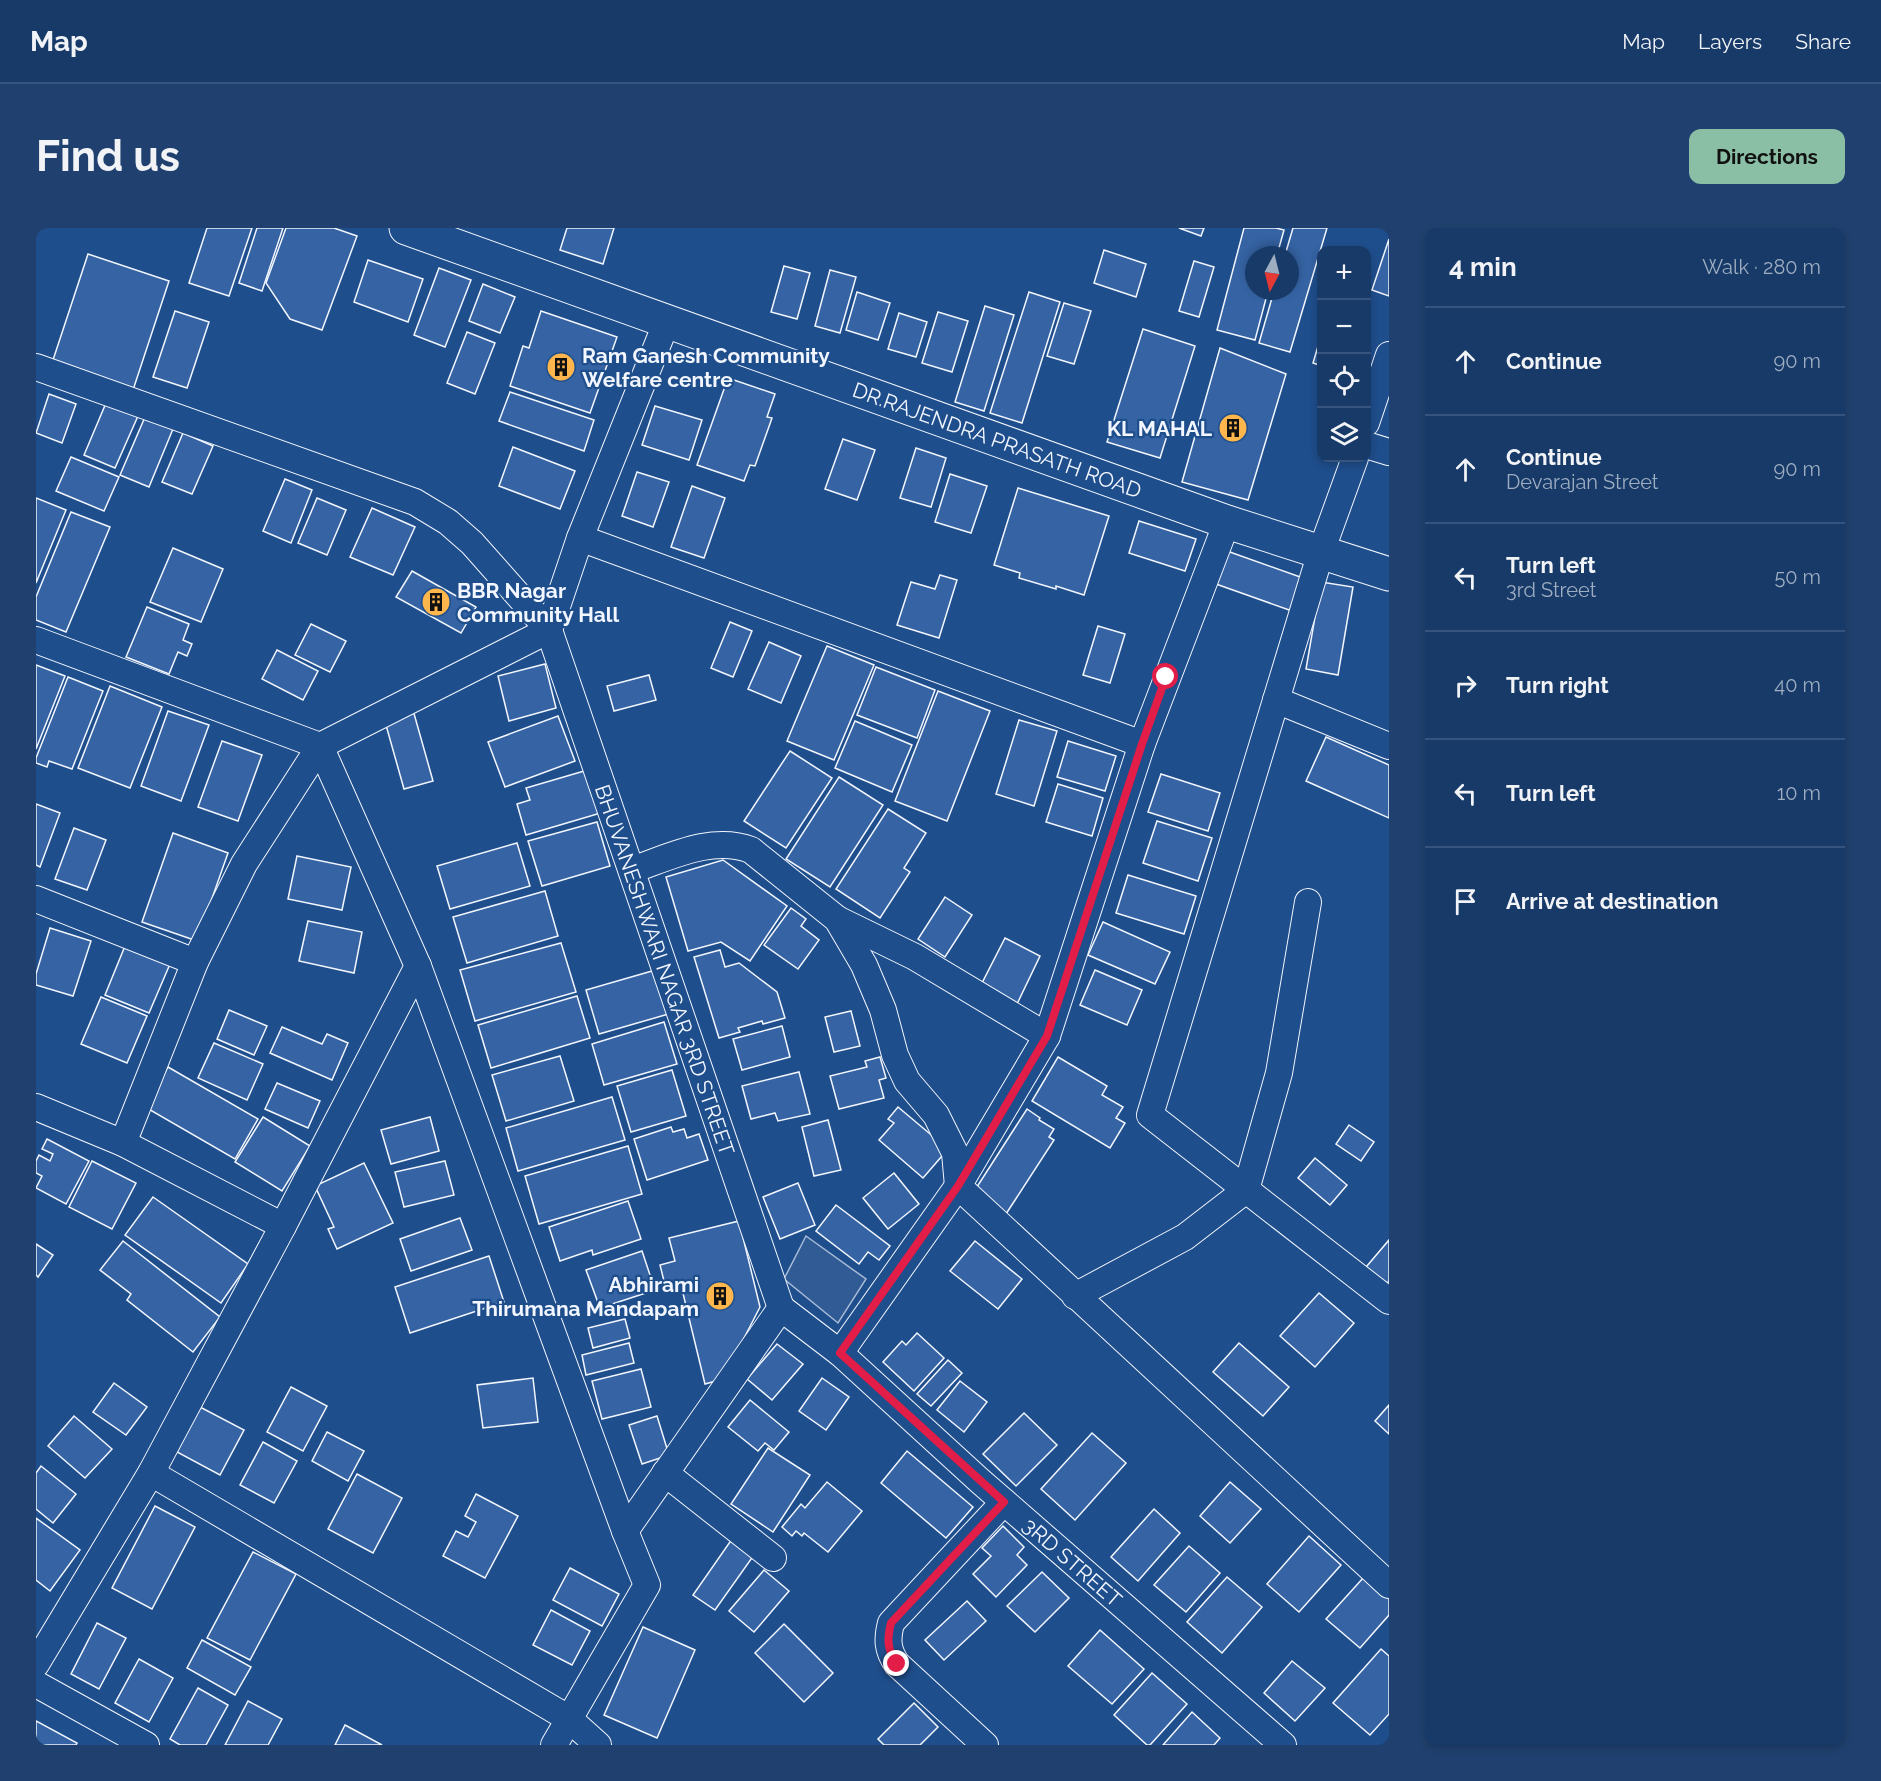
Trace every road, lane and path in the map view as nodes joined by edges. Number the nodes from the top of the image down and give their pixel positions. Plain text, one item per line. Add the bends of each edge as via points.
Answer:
1 (406, 228) edge
2 (464, 238) edge
3 (667, 321) junction
4 (1389, 355) edge
5 (36, 367) edge
6 (1371, 408) edge
7 (1371, 447) edge
8 (1389, 452) edge
9 (1354, 462) edge
10 (1227, 522) junction
11 (580, 538) junction
12 (1321, 552) junction
13 (1389, 574) edge
14 (549, 630) junction
15 (36, 640) edge
16 (1276, 700) junction
17 (1142, 744) junction
18 (320, 746) junction
19 (1389, 746) edge
20 (632, 870) junction
21 (36, 899) edge
22 (1308, 902) dead end
23 (837, 919) junction
24 (195, 962) junction
25 (418, 966) junction
26 (1047, 1036) junction
27 (36, 1107) edge
28 (123, 1143) junction
29 (958, 1186) junction
30 (1246, 1190) junction
31 (282, 1226) junction
32 (1076, 1296) junction
33 (1389, 1301) edge
34 (781, 1308) junction
35 (845, 1346) junction
36 (151, 1473) junction
37 (665, 1473) junction
38 (1004, 1502) junction
39 (625, 1531) junction
40 (773, 1558) dead end
41 (1389, 1585) edge
42 (36, 1664) edge
43 (36, 1684) edge
44 (568, 1718) junction
45 (1278, 1744) edge
46 (146, 1745) edge
47 (554, 1745) edge
48 (598, 1745) edge
49 (985, 1745) edge

1 - 2 street, DR.RAJENDRA PRASATH ROAD
2 - 3 street, DR.RAJENDRA PRASATH ROAD
3 - 10 street, DR.RAJENDRA PRASATH ROAD
3 - 11 street
4 - 6 street
5 - 14 street via 415,502 448,522 472,543
7 - 8 street
9 - 12 street
10 - 12 street, DR.RAJENDRA PRASATH ROAD
10 - 17 street
11 - 14 street
11 - 17 street
12 - 13 street, DR.RAJENDRA PRASATH ROAD
12 - 16 street
14 - 18 street
14 - 20 street, BHUVANESHWARI NAGAR 3RD STREET
15 - 18 street
16 - 19 street
16 - 30 street via 1150,1115
17 - 26 street
18 - 24 street via 244,864
18 - 25 street
20 - 23 street via 710,844 736,844 751,850
20 - 34 street, BHUVANESHWARI NAGAR 3RD STREET
21 - 24 street
22 - 30 street via 1279,1074
23 - 26 street via 915,957
23 - 29 street via 864,965 906,1081 936,1115 955,1153
24 - 28 street
25 - 31 street
25 - 39 street
26 - 29 street
27 - 28 street
28 - 31 street
29 - 32 street
29 - 35 street
30 - 32 street via 1185,1237
30 - 33 street
31 - 36 street
32 - 41 street
34 - 35 street, 3RD STREET
34 - 37 street
35 - 38 street, 3RD STREET
36 - 42 street
36 - 44 street
37 - 39 street
37 - 40 street
38 - 45 street, 3RD STREET
38 - 49 street via 891,1623 888,1636 888,1647 897,1664
39 - 44 street via 647,1585
43 - 46 street
44 - 47 street
44 - 48 street

